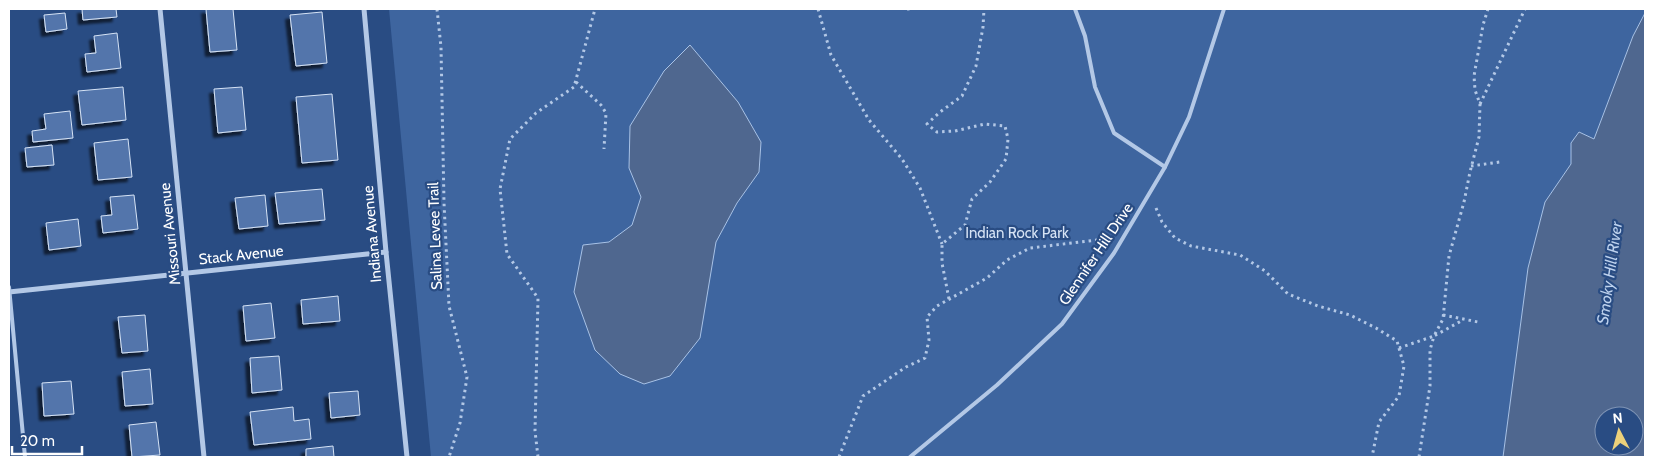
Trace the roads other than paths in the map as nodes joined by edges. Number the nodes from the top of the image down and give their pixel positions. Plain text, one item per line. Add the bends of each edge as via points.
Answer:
1 (160, 9) edge
2 (364, 9) edge
3 (1075, 9) edge
4 (1224, 9) edge
5 (1165, 167) junction
6 (386, 252) junction
7 (186, 273) junction
8 (9, 287) edge
9 (9, 292) edge
10 (25, 457) edge
11 (204, 457) edge
12 (407, 457) edge
13 (910, 457) edge

1 - 7 street, Missouri Avenue
2 - 6 street, Indiana Avenue
3 - 5 lane via 1085,36 1095,87 1114,133
4 - 5 lane, Glennifer Hill Drive via 1189,117
5 - 13 lane, Glennifer Hill Drive via 1114,253 1062,324 997,385
6 - 7 street, Stack Avenue
6 - 12 street, Indiana Avenue
7 - 9 street, Stack Avenue
7 - 11 street, Missouri Avenue
8 - 9 lane
9 - 10 lane

